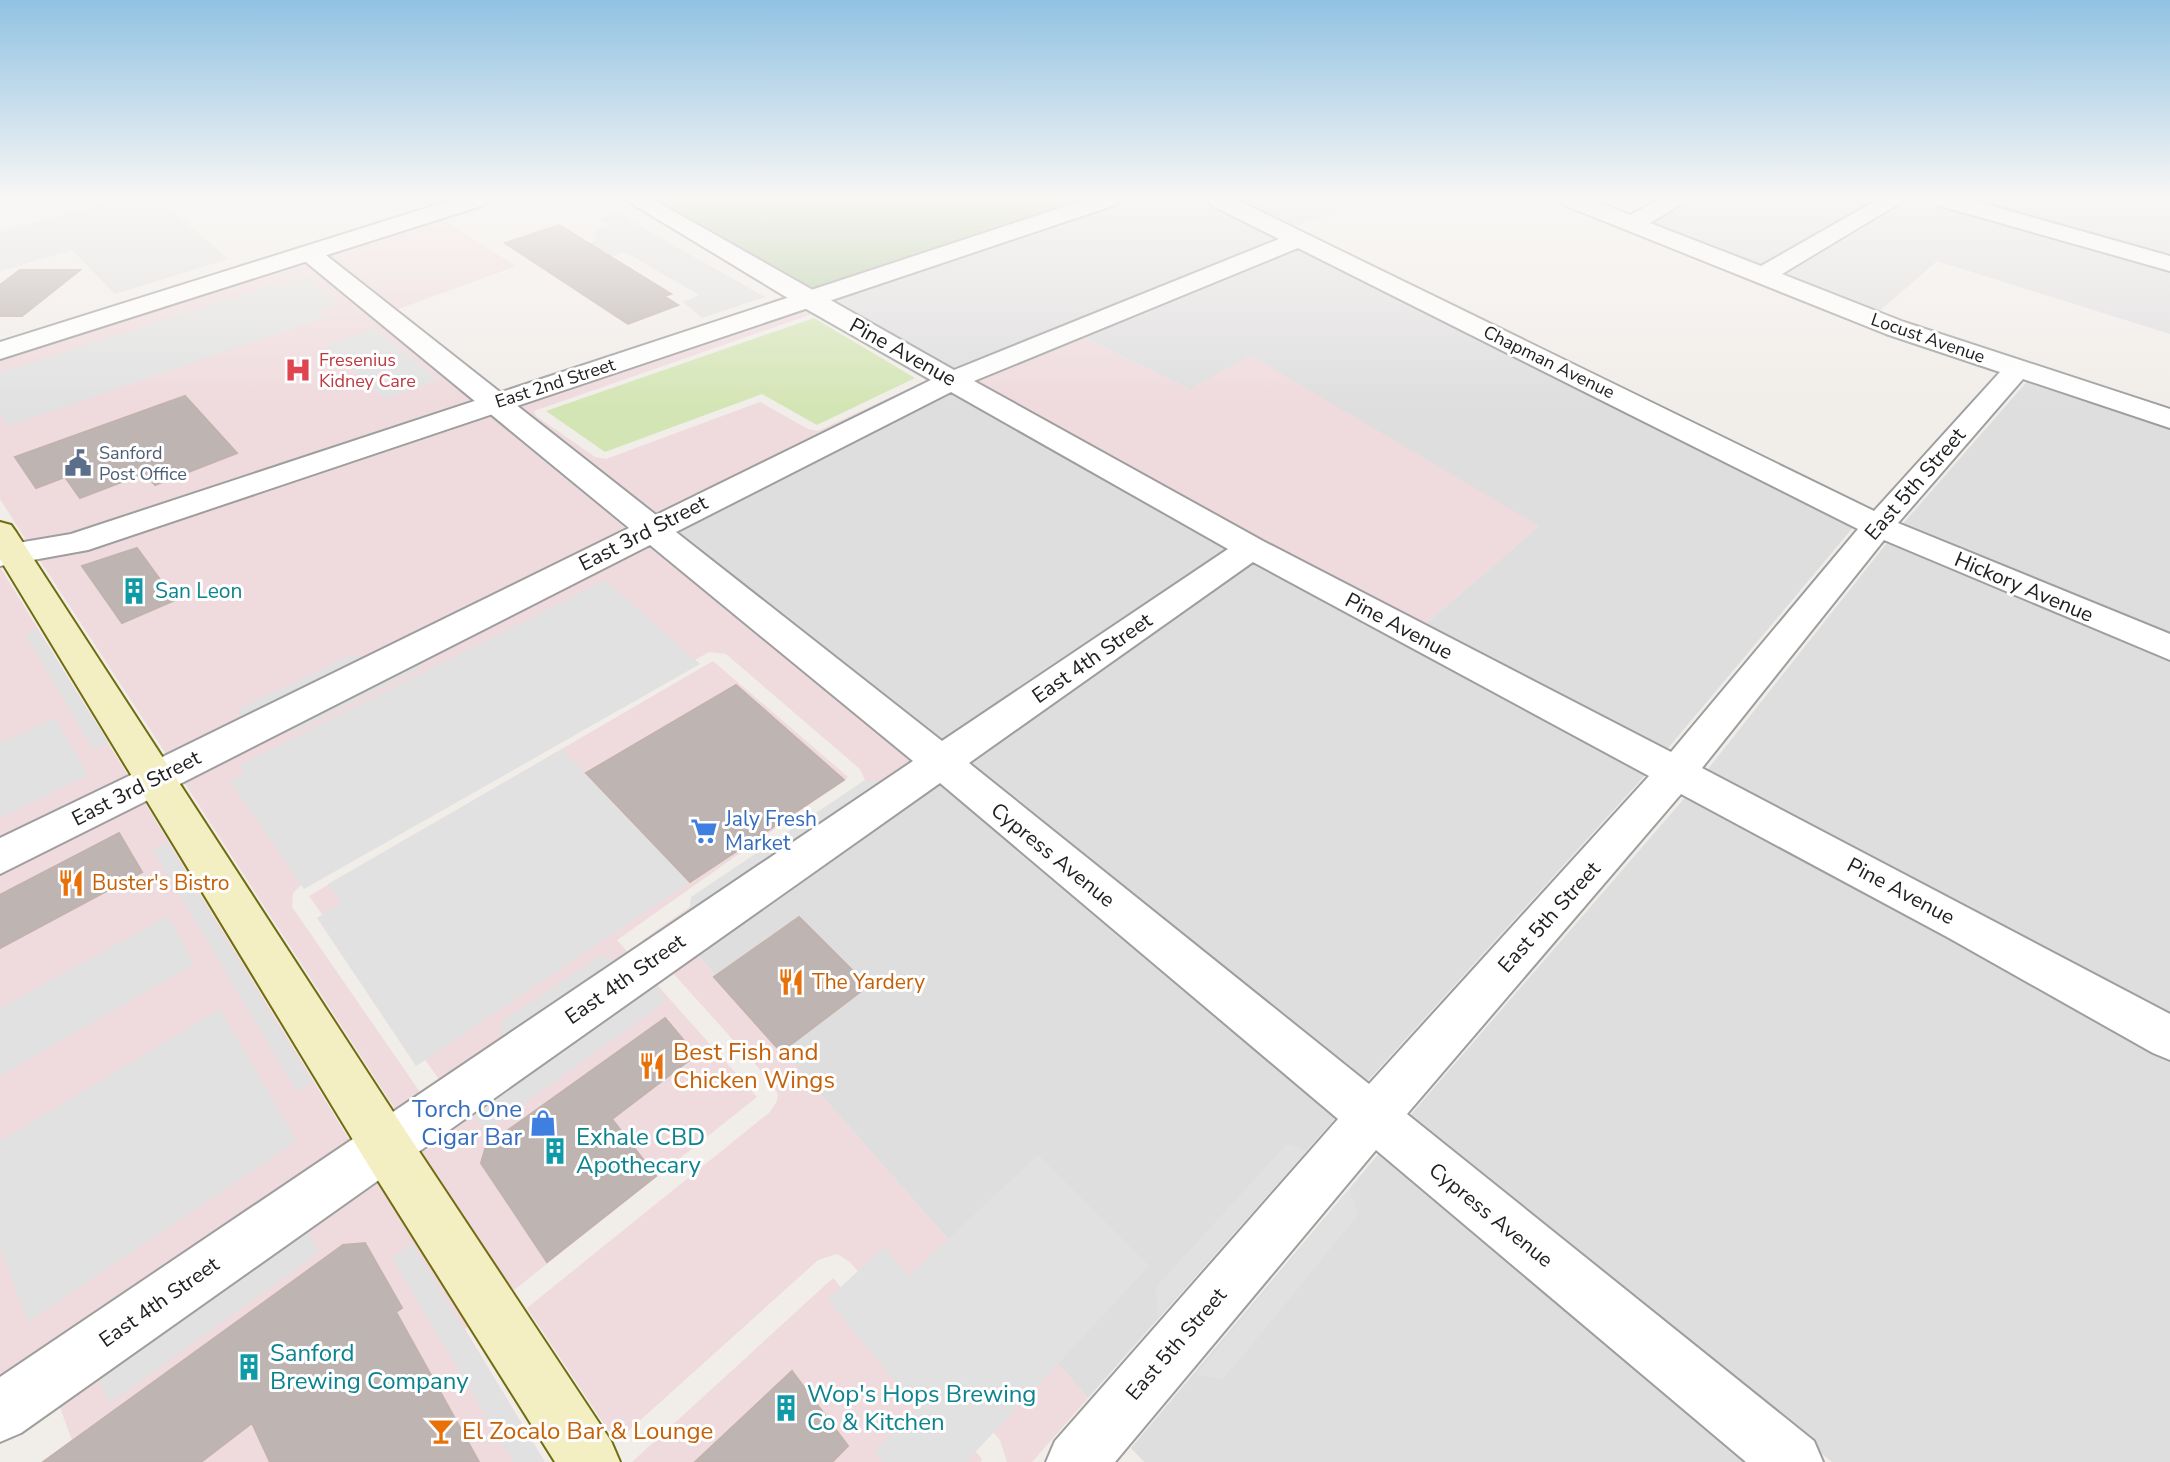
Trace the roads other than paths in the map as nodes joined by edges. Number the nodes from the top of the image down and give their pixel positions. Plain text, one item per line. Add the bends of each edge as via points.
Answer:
1 (261, 268) edge
2 (328, 268) edge
3 (754, 268) edge
4 (906, 268) edge
5 (1227, 268) edge
6 (1358, 268) edge
7 (1746, 268) edge
8 (1775, 268) edge
9 (1763, 275) junction
10 (810, 301) junction
11 (0, 351) edge
12 (2018, 369) junction
13 (953, 380) junction
14 (495, 403) junction
15 (2170, 419) edge
16 (1878, 526) junction
17 (648, 529) junction
18 (5, 547) edge
19 (1251, 548) junction
20 (2170, 648) edge
21 (942, 763) junction
22 (1676, 773) junction
23 (156, 778) junction
24 (0, 856) edge
25 (2170, 1038) edge
26 (1372, 1117) junction
27 (385, 1145) junction
28 (0, 1412) edge
29 (590, 1462) edge
30 (1076, 1462) edge
31 (1793, 1462) edge

1 - 11 street
2 - 14 street, Cypress Avenue
3 - 10 street, Pine Avenue
4 - 10 street, East 2nd Street
5 - 13 street, East 3rd Street
6 - 16 street, Chapman Avenue
7 - 9 street, Locust Avenue
8 - 9 street
9 - 12 street, Locust Avenue via 1895,328
10 - 13 street, Pine Avenue
10 - 14 street, East 2nd Street
12 - 15 street, Locust Avenue
12 - 16 street, East 5th Street
13 - 17 street, East 3rd Street
13 - 19 street, Pine Avenue
14 - 17 street, Cypress Avenue
14 - 18 street, East 2nd Street via 76,543
16 - 20 street, Hickory Avenue
16 - 22 street, East 5th Street
17 - 21 street, Cypress Avenue
17 - 23 street, East 3rd Street
18 - 23 main road
19 - 21 street, East 4th Street
19 - 22 street, Pine Avenue
21 - 26 street, Cypress Avenue
21 - 27 street, East 4th Street
22 - 25 street, Pine Avenue
22 - 26 street, East 5th Street
23 - 24 street, East 3rd Street
23 - 27 main road
26 - 30 street, East 5th Street
26 - 31 street, Cypress Avenue
27 - 28 street, East 4th Street
27 - 29 main road

